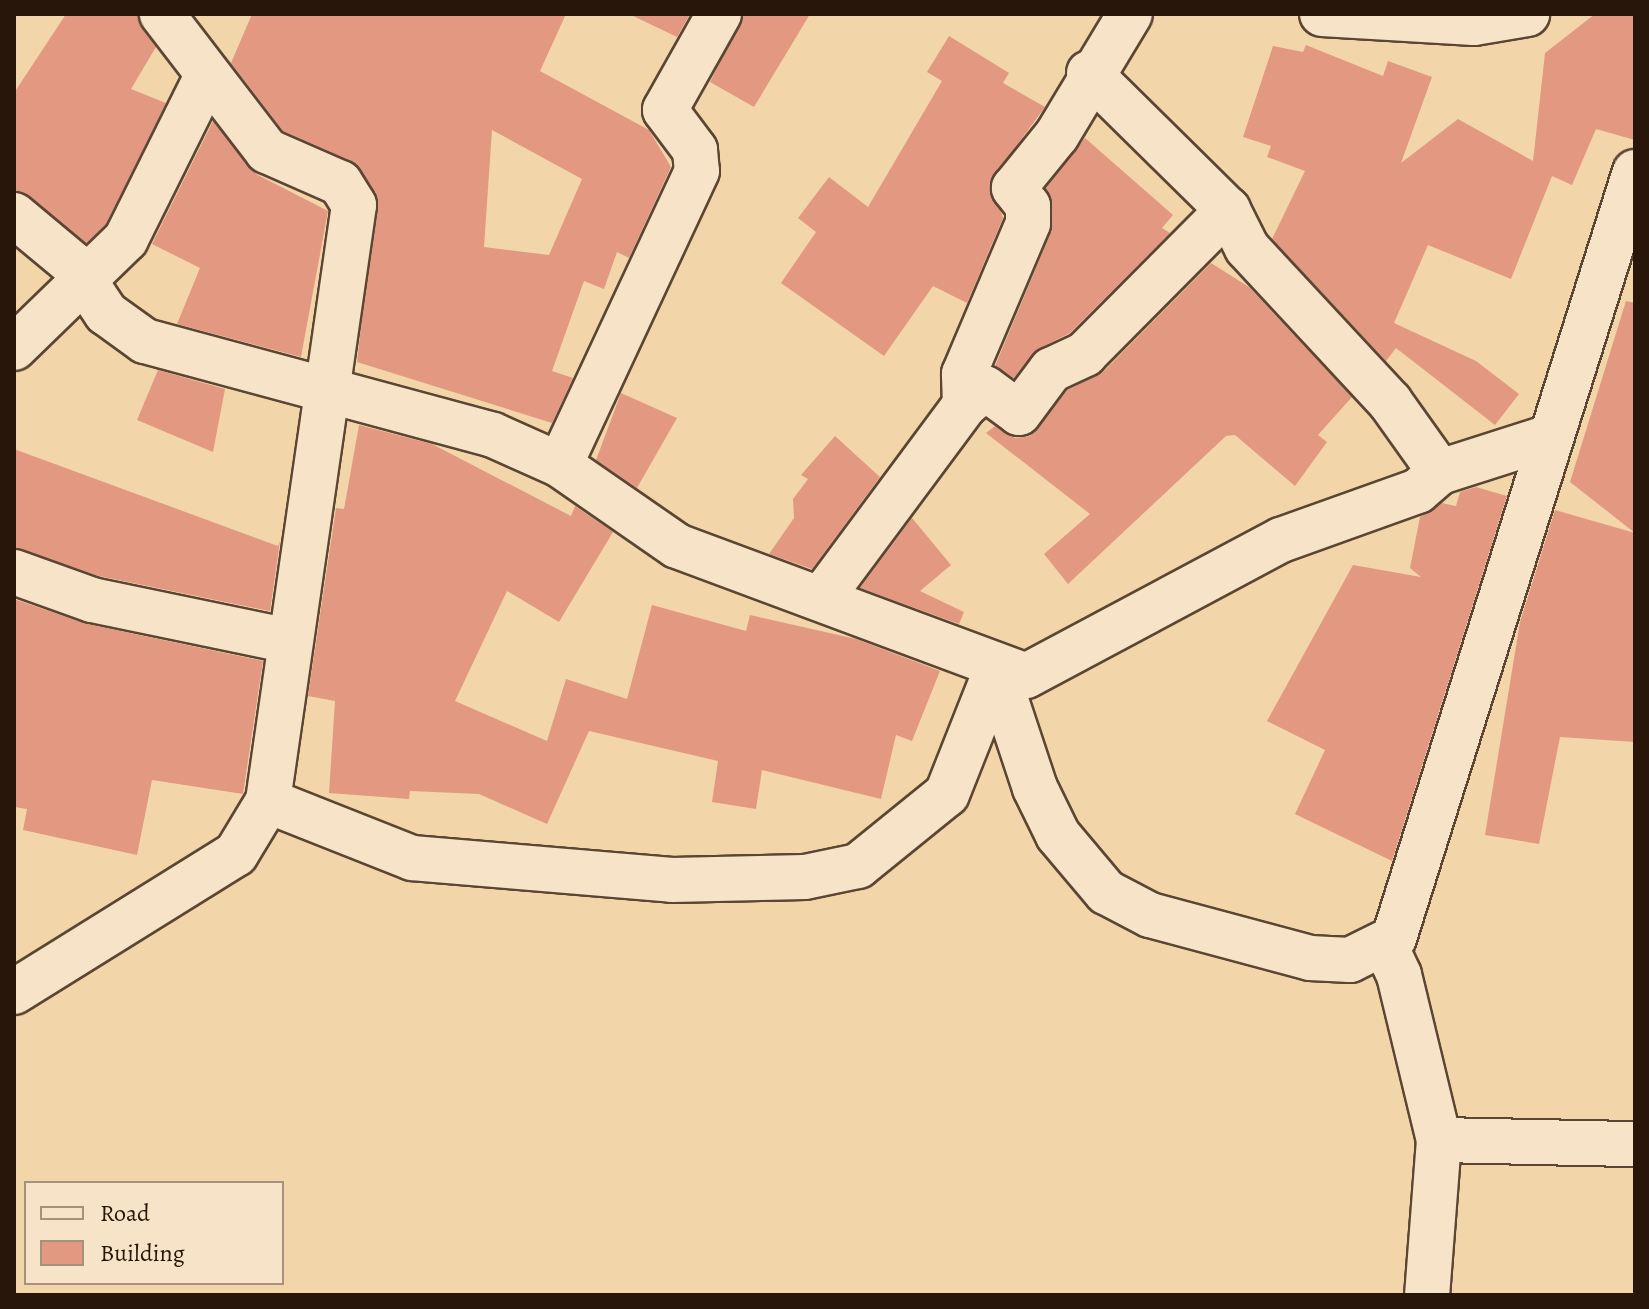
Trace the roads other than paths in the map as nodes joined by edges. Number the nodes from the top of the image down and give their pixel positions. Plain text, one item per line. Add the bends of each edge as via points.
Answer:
1 (162, 14) edge
2 (719, 14) edge
3 (1130, 14) edge
4 (1322, 14) edge
5 (1527, 14) edge
6 (1089, 73) junction
7 (206, 78) junction
8 (1635, 172) edge
9 (1228, 210) junction
10 (14, 215) edge
11 (86, 282) junction
12 (14, 348) edge
13 (327, 392) junction
14 (965, 405) junction
15 (1550, 437) junction
16 (560, 465) junction
17 (1440, 472) junction
18 (14, 572) edge
19 (823, 596) junction
20 (290, 641) junction
21 (996, 670) junction
22 (268, 801) junction
23 (1385, 945) junction
24 (14, 992) edge
25 (1439, 1140) junction
26 (1635, 1144) edge
27 (1427, 1295) edge

1 - 7 street
2 - 16 street via 665,110 695,150 697,171
3 - 6 street
4 - 5 street via 1474,23
6 - 9 street
6 - 14 street via 1057,135 1014,188 1028,206 1028,223 964,374
7 - 11 street via 126,239
7 - 13 street via 267,151 340,183 353,197
8 - 15 street
9 - 14 street via 1085,354 1051,370 1019,413 985,388
9 - 17 street via 1247,248 1390,402
10 - 11 street
11 - 12 street
11 - 13 street via 106,313 145,341
13 - 16 street via 493,435
13 - 20 street
14 - 19 street
15 - 17 street
15 - 23 street via 1401,929
16 - 19 street via 677,546
17 - 21 street via 1418,491 1281,540 1026,676
18 - 20 street via 92,600
19 - 21 street
20 - 22 street
21 - 22 street via 947,794 858,866 805,877 672,880 412,858
21 - 23 street via 1035,788 1058,835 1106,892 1150,915 1310,958 1350,960
22 - 24 street via 236,854
23 - 25 street via 1399,975
25 - 26 street
25 - 27 street

